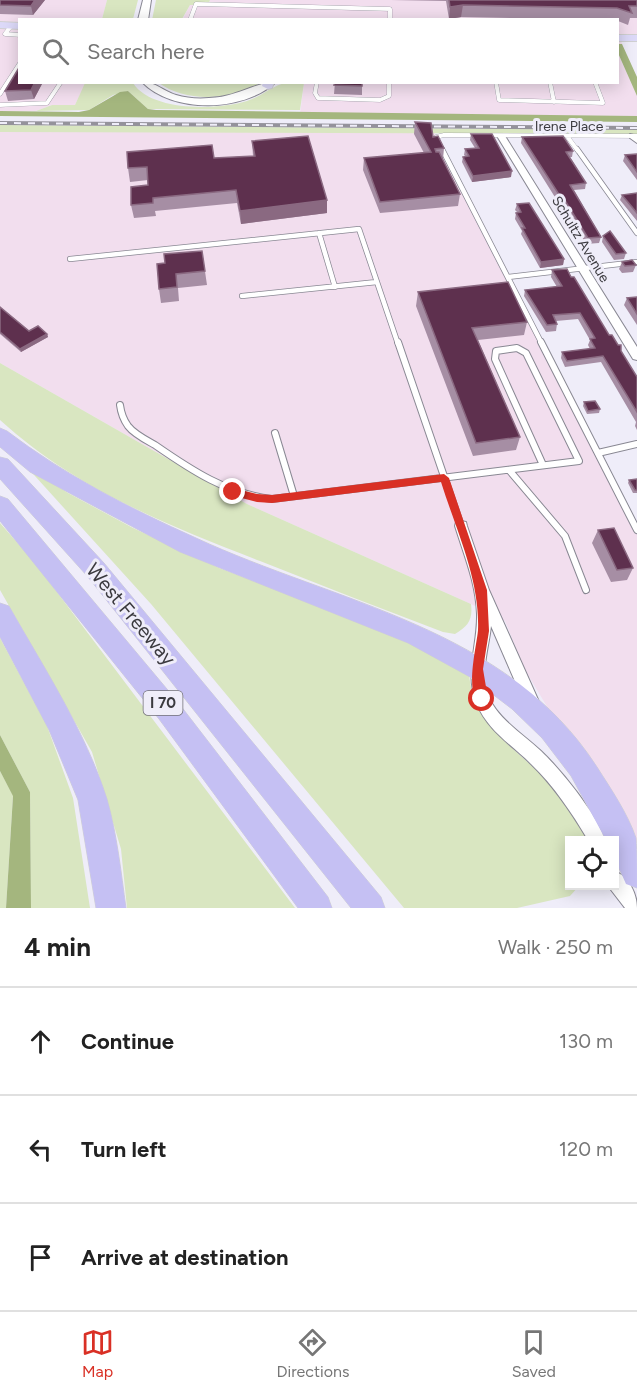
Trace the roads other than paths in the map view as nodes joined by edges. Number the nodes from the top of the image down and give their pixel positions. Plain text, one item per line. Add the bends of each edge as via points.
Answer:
1 (147, 0) edge
2 (231, 0) edge
3 (231, 5) junction
4 (143, 18) edge
5 (191, 18) edge
6 (390, 18) edge
7 (10, 25) edge
8 (18, 34) edge
9 (619, 38) edge
10 (637, 38) edge
11 (18, 66) edge
12 (60, 84) edge
13 (150, 84) edge
14 (269, 84) edge
15 (317, 84) edge
16 (389, 84) edge
17 (496, 84) edge
18 (550, 84) edge
19 (596, 84) edge
20 (0, 94) edge
21 (554, 102) junction
22 (0, 105) edge
23 (501, 136) junction
24 (567, 136) junction
25 (636, 138) edge
26 (637, 232) edge
27 (319, 233) junction
28 (70, 259) dead end
29 (637, 262) edge
30 (582, 268) junction
31 (508, 278) junction
32 (377, 282) junction
33 (335, 287) junction
34 (242, 296) dead end
35 (637, 356) edge
36 (120, 405) dead end
37 (275, 433) dead end
38 (0, 436) edge
39 (637, 444) edge
40 (598, 453) junction
41 (0, 465) edge
42 (543, 465) junction
43 (508, 470) junction
44 (444, 478) junction
45 (294, 496) junction
46 (0, 505) edge
47 (460, 526) joint
48 (637, 530) edge
49 (482, 590) junction
50 (586, 590) dead end
51 (0, 614) edge
52 (477, 669) junction
53 (537, 713) junction
54 (595, 836) edge
55 (637, 873) edge
56 (619, 885) edge
57 (111, 908) edge
58 (317, 908) edge
59 (370, 908) edge
60 (636, 908) edge

1 - 4 main road
2 - 3 lane
3 - 5 lane via 196,4
3 - 6 lane via 390,9
7 - 8 lane via 5,34
9 - 10 main road
11 - 20 lane
12 - 22 lane via 47,103
13 - 14 main road via 162,94 199,101 240,98
15 - 16 lane via 318,98 381,100 389,96
17 - 21 lane via 499,100
18 - 21 lane
19 - 21 lane via 603,103
23 - 24 lane, Irene Place
23 - 30 street, Schultz Avenue
23 - 31 lane, Irene Place via 436,137
24 - 25 lane, Irene Place
24 - 26 lane
27 - 28 lane
27 - 32 lane via 359,229
27 - 33 lane
29 - 30 lane
30 - 31 lane
30 - 35 street, Schultz Avenue
31 - 40 lane
32 - 33 lane
32 - 44 lane
33 - 34 lane
36 - 45 lane via 130,429 233,492 257,498
37 - 45 lane
38 - 52 highway via 38,466 188,544 417,635
39 - 40 lane
40 - 48 lane
41 - 59 highway, West Freeway / I 70 via 96,570
42 - 42 lane via 495,359 496,351 517,348 526,353 579,461
42 - 43 lane
43 - 44 lane
43 - 50 lane via 565,536
44 - 45 lane
44 - 47 lane
46 - 58 highway, West Freeway / I 70 via 168,710
47 - 49 street
49 - 52 street via 484,631
49 - 53 street
51 - 57 highway via 44,692 88,787
52 - 53 highway
52 - 54 street via 482,699 494,719 550,772
53 - 55 highway via 596,791
56 - 60 street

